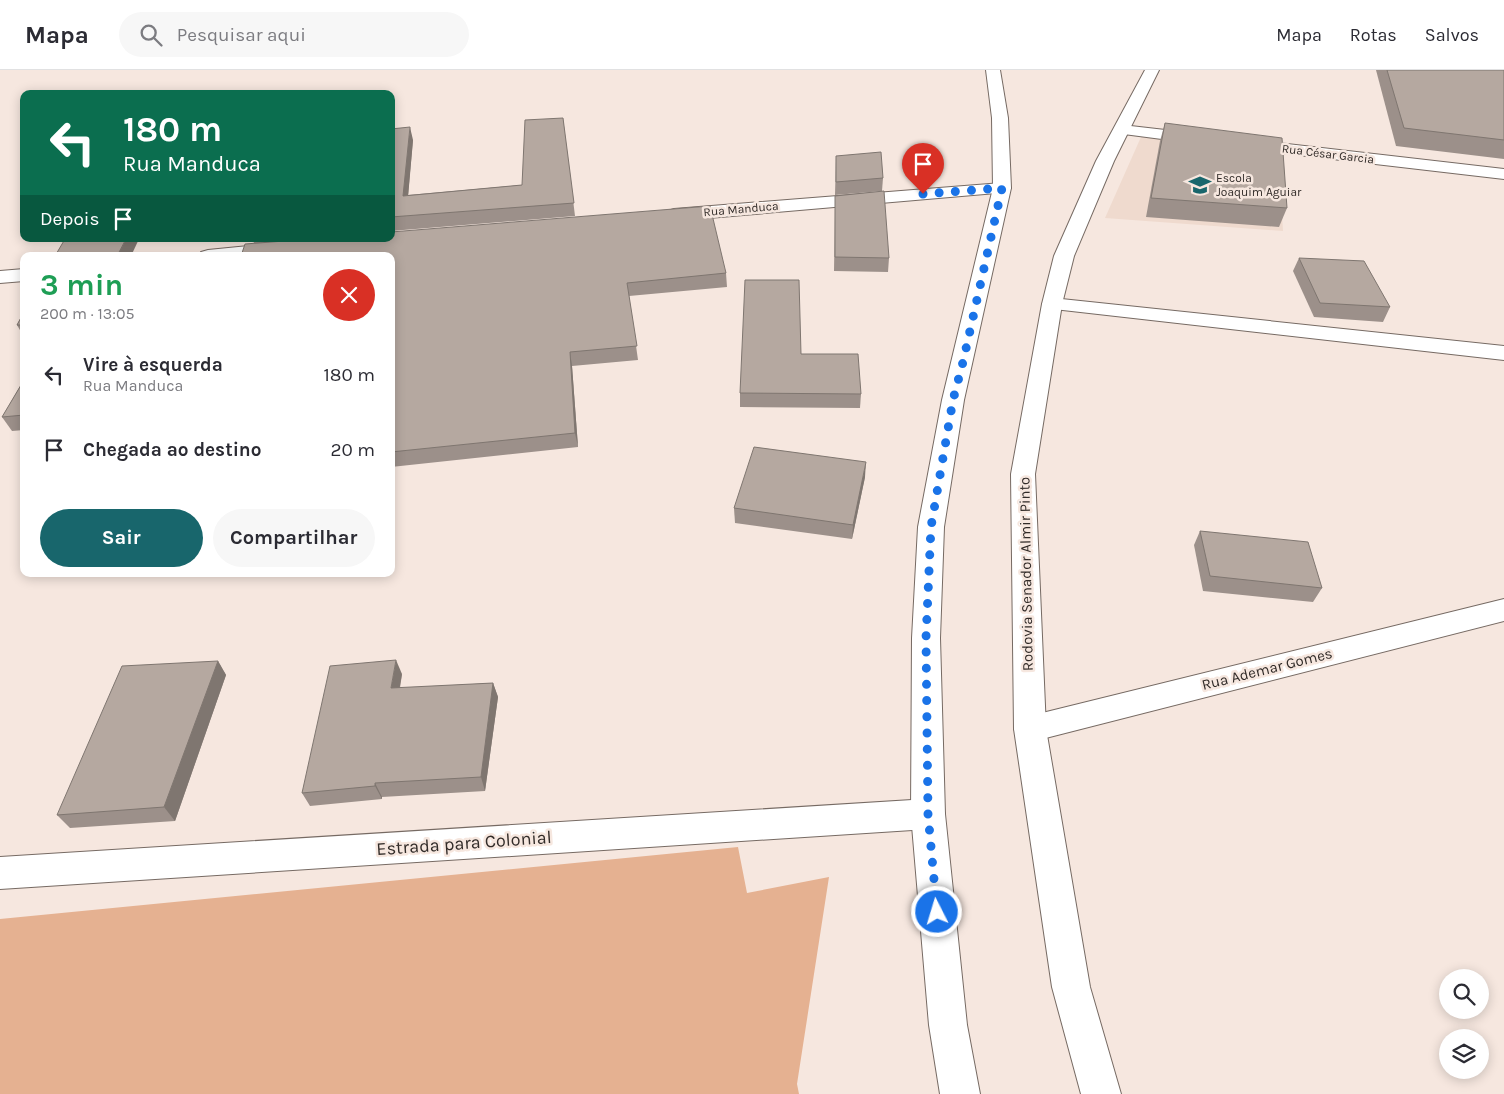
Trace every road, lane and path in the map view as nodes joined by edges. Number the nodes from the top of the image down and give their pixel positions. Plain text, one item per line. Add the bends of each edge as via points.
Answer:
1 (993, 70) edge
2 (1152, 70) edge
3 (1122, 130) junction
4 (1504, 174) edge
5 (1002, 188) junction
6 (657, 216) edge
7 (292, 248) edge
8 (250, 252) edge
9 (20, 275) edge
10 (0, 277) edge
11 (1052, 304) junction
12 (1504, 353) edge
13 (1504, 610) edge
14 (1030, 729) junction
15 (928, 814) junction
16 (0, 873) edge
17 (960, 1094) edge
18 (1101, 1094) edge

1 - 5 main road via 1000,118
2 - 3 main road, Rodovia Senador Almir Pinto
3 - 4 main road, Rua César Garcia
3 - 11 main road, Rodovia Senador Almir Pinto via 1105,160 1064,256
5 - 6 main road, Rua Manduca
5 - 15 main road via 953,400 931,527 926,638
7 - 8 main road
9 - 10 main road
11 - 12 main road
11 - 14 main road, Rodovia Senador Almir Pinto via 1022,474
13 - 14 main road, Rua Ademar Gomes
14 - 18 main road, Rodovia Senador Almir Pinto via 1071,987
15 - 16 main road, Estrada para Colonial
15 - 17 main road via 948,1025

